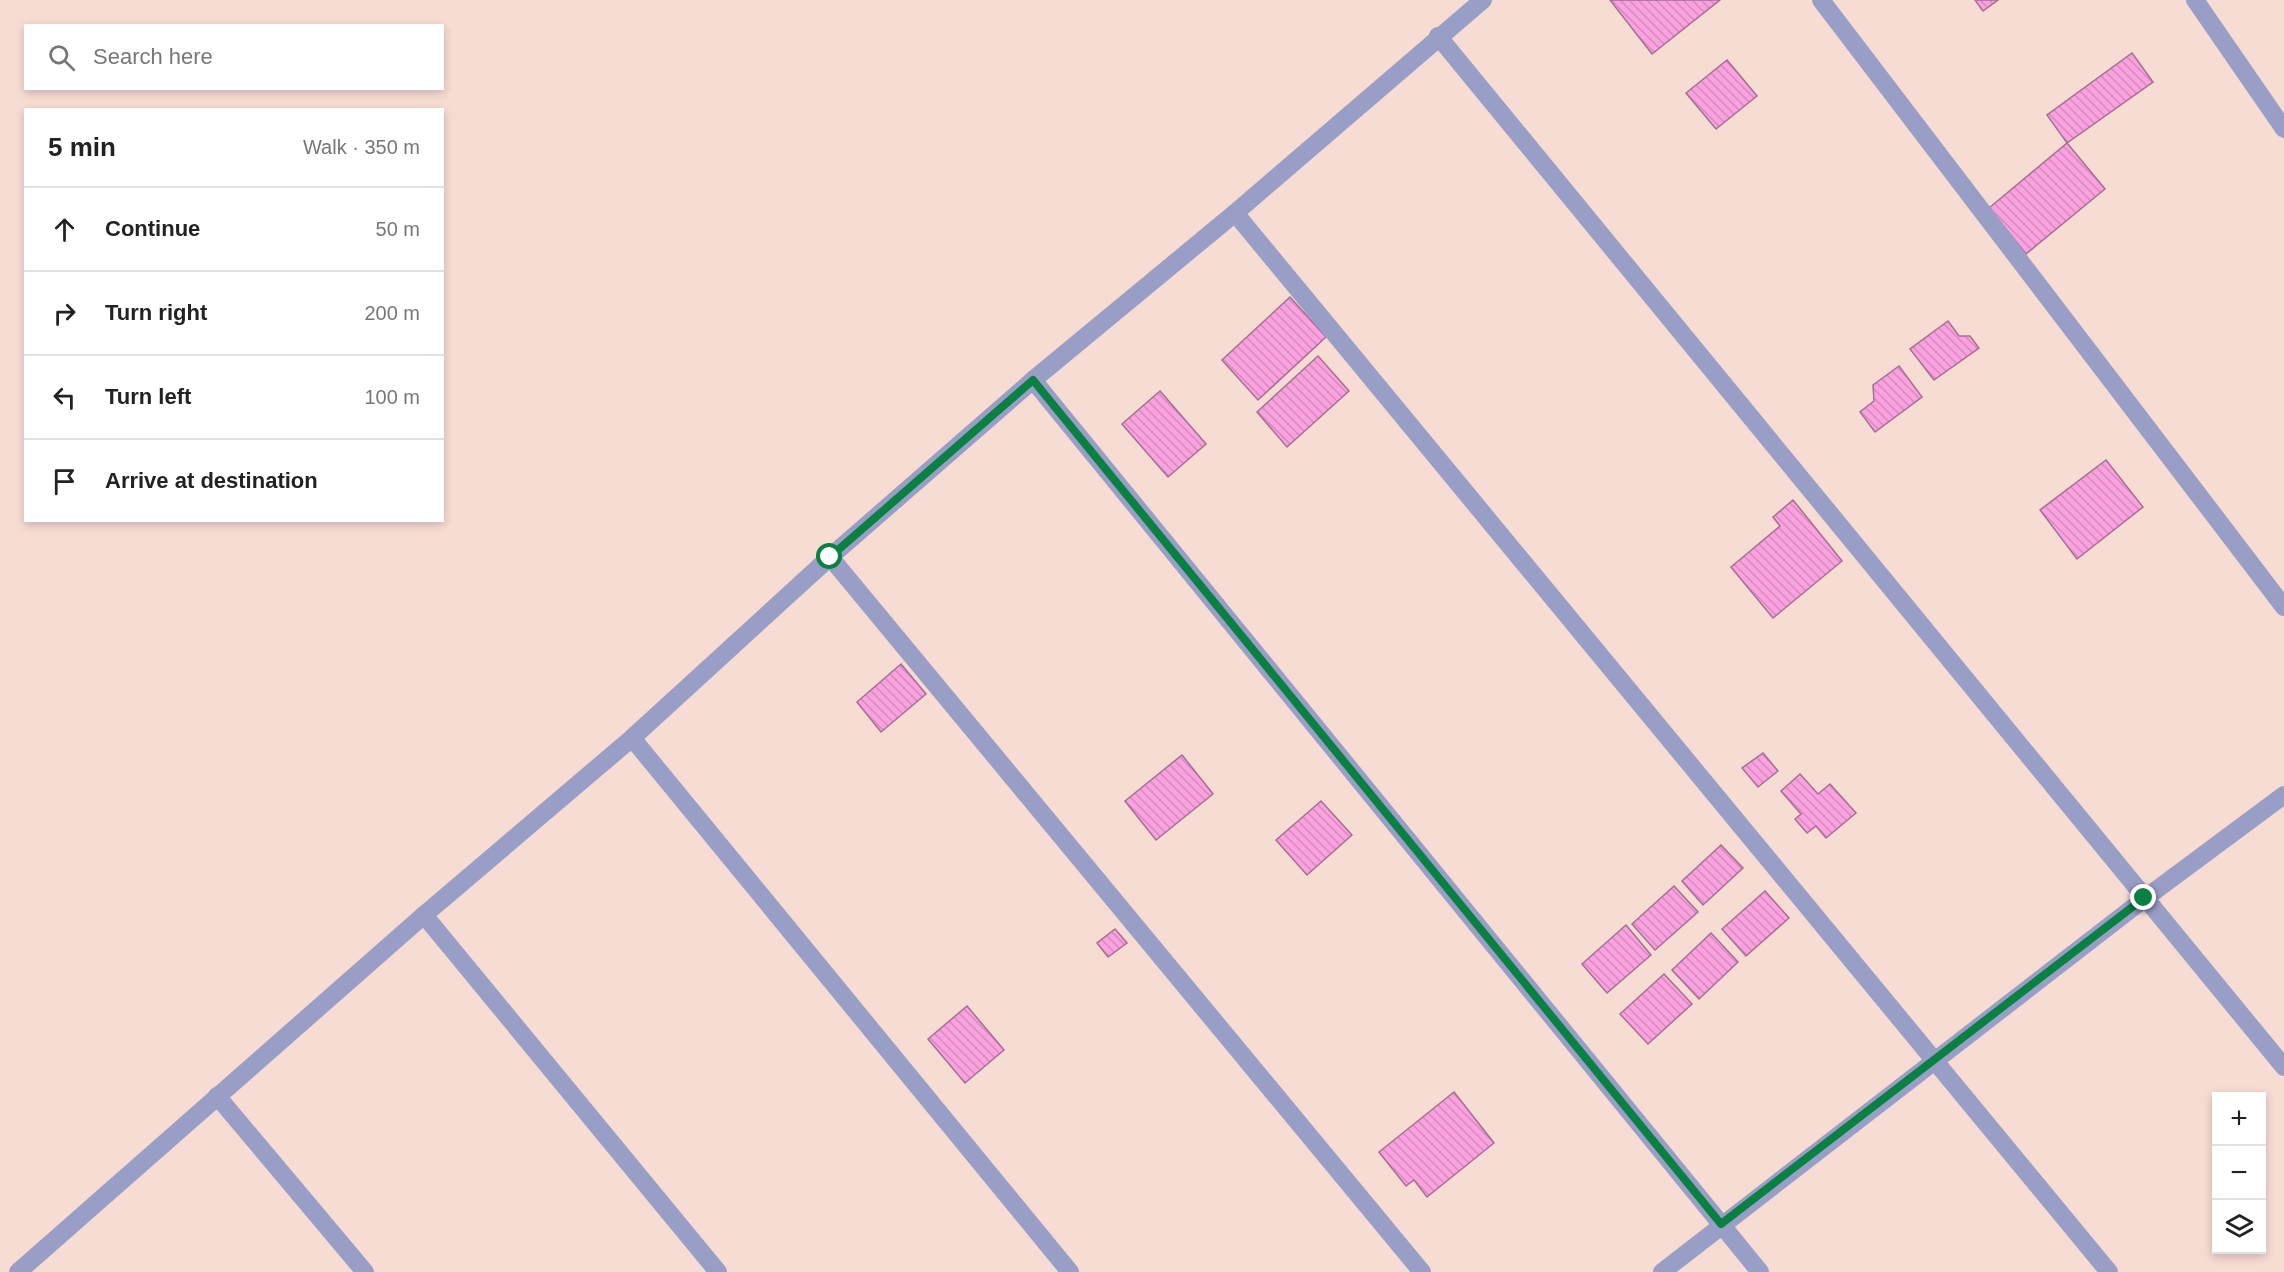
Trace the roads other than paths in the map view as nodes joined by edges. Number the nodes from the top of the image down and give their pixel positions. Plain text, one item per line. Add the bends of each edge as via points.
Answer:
1 (1483, 0) edge
2 (1821, 0) edge
3 (2194, 0) edge
4 (1438, 36) junction
5 (2284, 129) edge
6 (1235, 213) junction
7 (1033, 380) junction
8 (830, 557) junction
9 (2284, 607) edge
10 (632, 738) junction
11 (2284, 795) edge
12 (2144, 898) junction
13 (424, 915) junction
14 (1936, 1060) junction
15 (2284, 1067) edge
16 (217, 1096) junction
17 (1721, 1224) junction
18 (18, 1272) edge
19 (365, 1272) edge
20 (718, 1272) edge
21 (1070, 1272) edge
22 (1422, 1272) edge
23 (1662, 1272) edge
24 (1760, 1272) edge
25 (2109, 1272) edge

1 - 4 street
2 - 9 street
3 - 5 street
4 - 6 street
4 - 12 street
6 - 7 street
6 - 14 street
7 - 8 street
7 - 17 street
8 - 10 street
8 - 22 street
10 - 13 street
10 - 21 street
11 - 12 street
12 - 14 street
12 - 15 street
13 - 16 street
13 - 20 street
14 - 17 street
14 - 25 street
16 - 18 street
16 - 19 street
17 - 23 street
17 - 24 street

